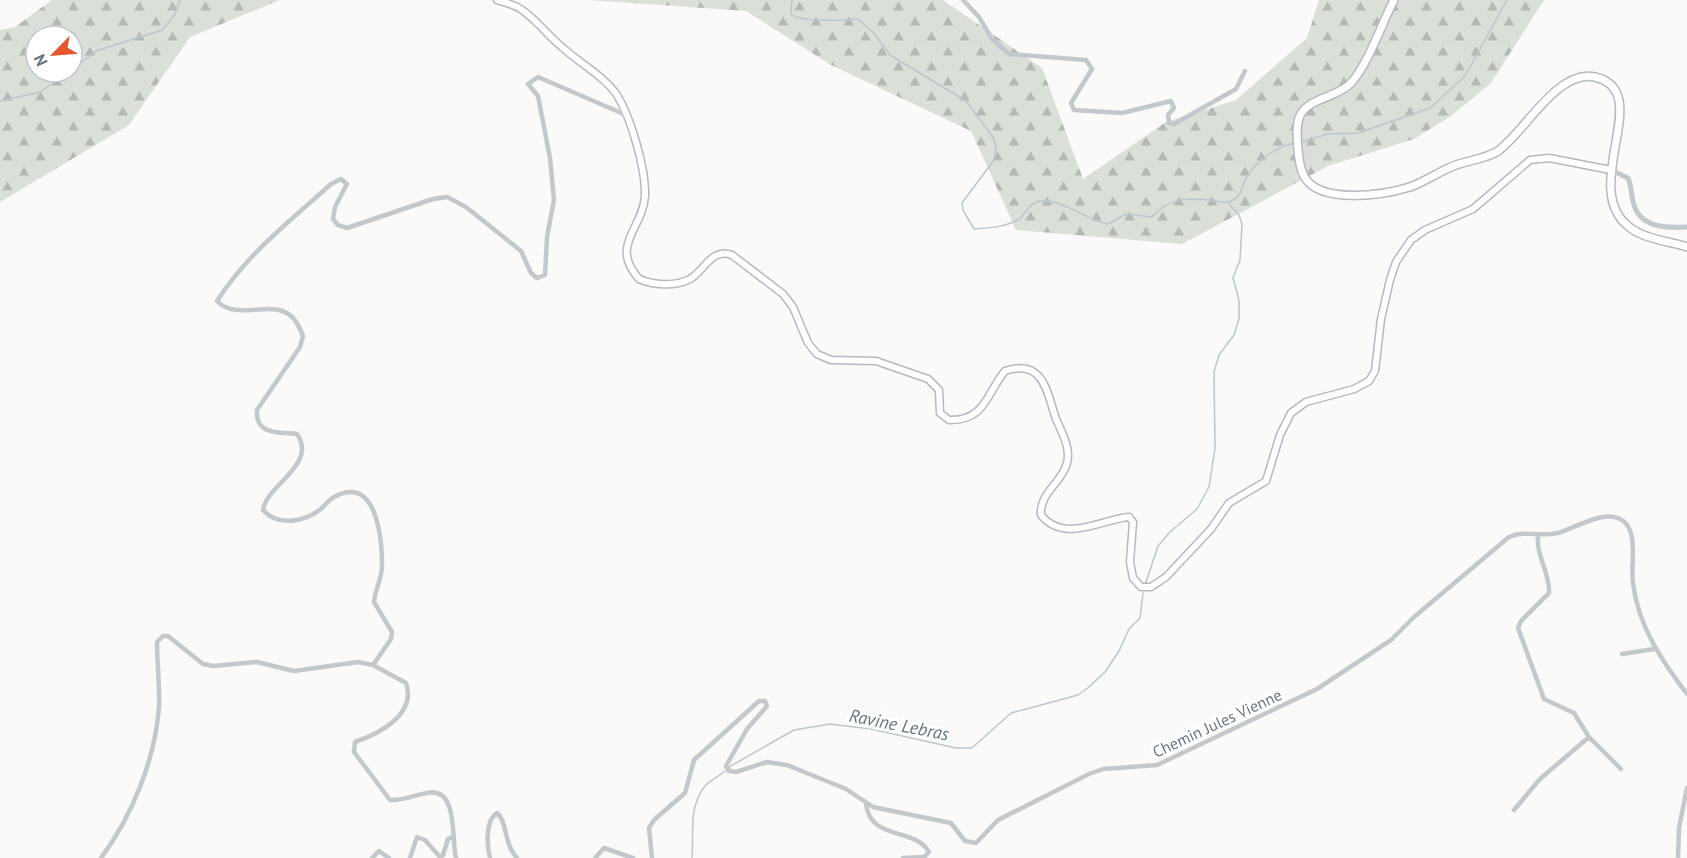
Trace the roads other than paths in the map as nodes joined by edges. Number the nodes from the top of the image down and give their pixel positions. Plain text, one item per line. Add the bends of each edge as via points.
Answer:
1 (497, 0) edge
2 (963, 0) edge
3 (1394, 0) edge
4 (1245, 71) dead end
5 (626, 115) junction
6 (1611, 170) junction
7 (1687, 227) edge
8 (1687, 246) edge
9 (1538, 536) junction
10 (1654, 649) junction
11 (1622, 654) dead end
12 (373, 665) junction
13 (1687, 694) edge
14 (1589, 737) junction
15 (1621, 769) dead end
16 (1687, 788) edge
17 (866, 804) junction
18 (1514, 810) dead end
19 (454, 836) junction
20 (101, 858) edge
21 (372, 858) edge
22 (389, 858) edge
23 (410, 858) edge
24 (456, 858) edge
25 (490, 858) edge
26 (517, 858) edge
27 (596, 858) edge
28 (633, 858) edge
29 (652, 858) edge
30 (903, 858) edge
31 (1678, 858) edge

1 - 5 main road via 522,10 610,87
2 - 4 street via 992,39 1009,54 1086,60 1092,69 1071,103 1074,110 1122,112 1171,101 1174,108 1168,115 1169,123 1174,124 1236,89
3 - 6 main road via 1355,78 1342,90 1306,108 1298,124 1301,171 1308,183 1334,195 1413,186 1450,167 1493,154 1565,84 1581,76 1609,84 1620,101
5 - 6 main road via 645,187 642,214 627,239 626,249 639,279 680,283 698,273 709,259 722,253 732,255 783,294 814,351 831,360 876,361 928,379 939,390 940,414 949,420 961,419 982,408 1005,371 1017,367 1034,372 1046,385 1069,453 1062,476 1041,503 1041,515 1050,523 1077,528 1129,517 1133,522 1131,572 1136,584 1145,588 1166,577 1211,529 1229,503 1266,481 1284,427 1295,409 1369,381 1376,371 1390,280 1396,262 1411,240 1473,209 1530,160 1549,158
5 - 12 street via 538,77 528,84 538,96 554,200 544,275 537,278 521,251 447,196 347,228 338,225 333,219 335,207 347,184 341,179 260,246 217,301 234,311 278,309 294,318 303,336 300,347 257,410 256,420 267,431 297,434 302,441 302,450 289,476 264,500 263,510 269,518 283,521 302,519 346,492 358,492 369,500 382,541 382,570 374,602 392,632
6 - 7 street via 1628,178 1641,218 1658,225
6 - 8 main road via 1610,199 1624,222 1638,232
9 - 10 street, Chemin Jules Vienne via 1599,519 1622,519 1631,530 1633,584
9 - 14 street via 1549,593 1518,628 1544,699 1574,713
9 - 17 street, Chemin Jules Vienne via 1523,532 1498,543 1391,640 1317,689 1157,765 1103,769 1089,774 998,820 976,843 965,841 951,823
10 - 11 street
10 - 13 street, Chemin Jules Vienne
12 - 19 street via 406,683 405,706 387,728 355,742 354,752 390,800 431,792 442,796 449,805
12 - 20 street via 346,662 294,671 257,662 213,666 203,664 168,636 159,638 159,708 150,754 134,801
14 - 15 street
14 - 18 street via 1540,779
16 - 31 street
17 - 29 street, Chemin Jules Vienne via 846,789 780,763 767,762 729,771 726,763 767,706 761,700 694,760 685,793 649,828
17 - 30 street via 874,824 916,841 929,852 924,857
19 - 23 street via 448,839 440,857 417,837
19 - 24 street
21 - 22 street via 379,851
25 - 26 street via 489,834 492,817 497,813 507,845
27 - 28 street via 604,848

